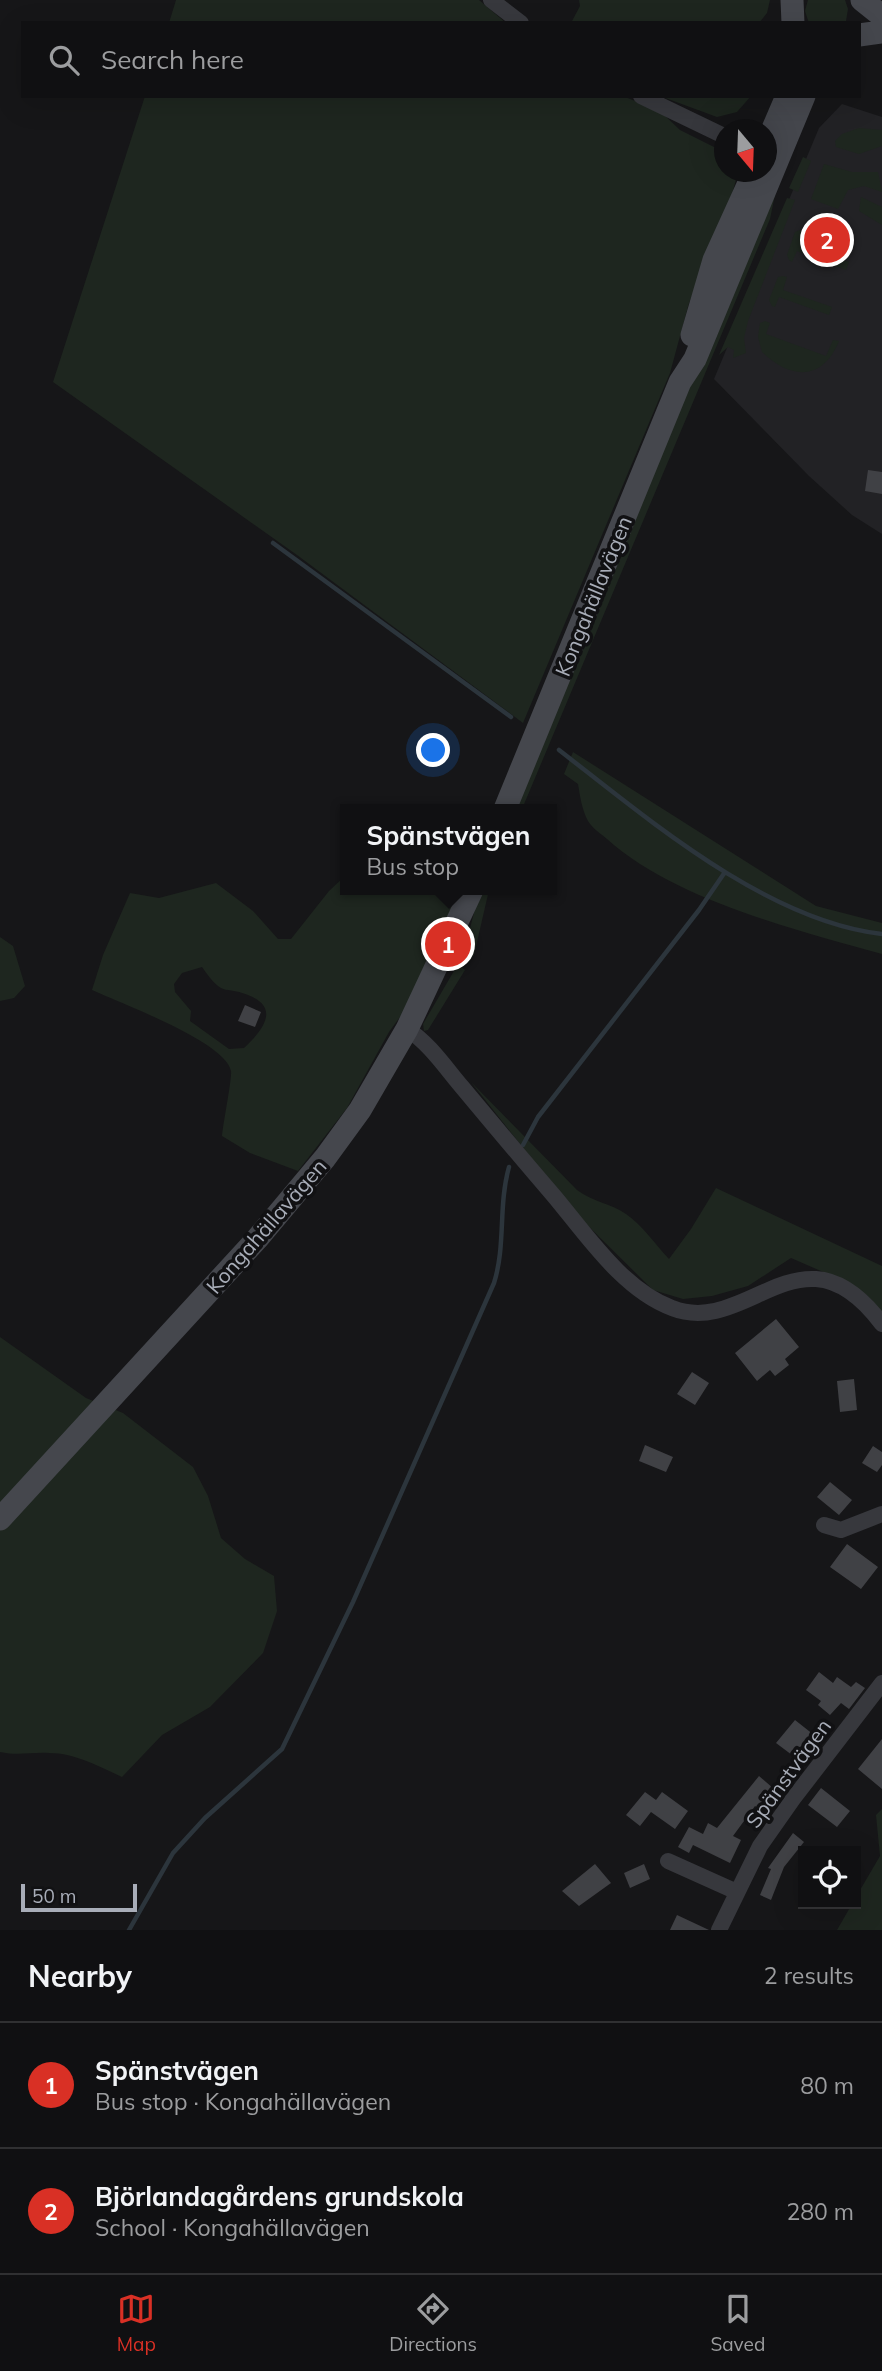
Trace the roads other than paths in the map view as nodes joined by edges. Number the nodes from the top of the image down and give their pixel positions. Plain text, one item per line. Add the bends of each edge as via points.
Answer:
1 (491, 0) edge
2 (792, 0) edge
3 (861, 0) edge
4 (882, 16) edge
5 (518, 21) edge
6 (793, 21) edge
7 (859, 21) edge
8 (882, 32) edge
9 (861, 34) edge
10 (645, 98) edge
11 (786, 98) edge
12 (803, 98) edge
13 (714, 131) edge
14 (777, 132) edge
15 (777, 143) edge
16 (749, 182) edge
17 (760, 182) edge
18 (680, 382) junction
19 (507, 804) edge
20 (470, 895) edge
21 (407, 1029) junction
22 (882, 1324) edge
23 (882, 1514) edge
24 (0, 1519) edge
25 (824, 1525) dead end
26 (882, 1683) edge
27 (668, 1861) dead end
28 (737, 1892) junction
29 (719, 1930) edge

1 - 5 street
2 - 6 street
3 - 4 street
3 - 7 street
8 - 9 street
10 - 13 street
11 - 14 street, Kongahällavägen
12 - 15 street, Kongahällavägen
16 - 18 street, Kongahällavägen via 714,260
17 - 18 street, Kongahällavägen via 695,359
18 - 19 street, Kongahällavägen
20 - 21 street, Kongahällavägen
21 - 22 street via 448,1070 597,1246 653,1299 682,1311 712,1311 802,1278 845,1290
21 - 24 street, Kongahällavägen via 360,1110 291,1200
23 - 25 street via 841,1530
26 - 28 street, Spänstvägen via 760,1846
27 - 28 street
28 - 29 street, Spänstvägen

